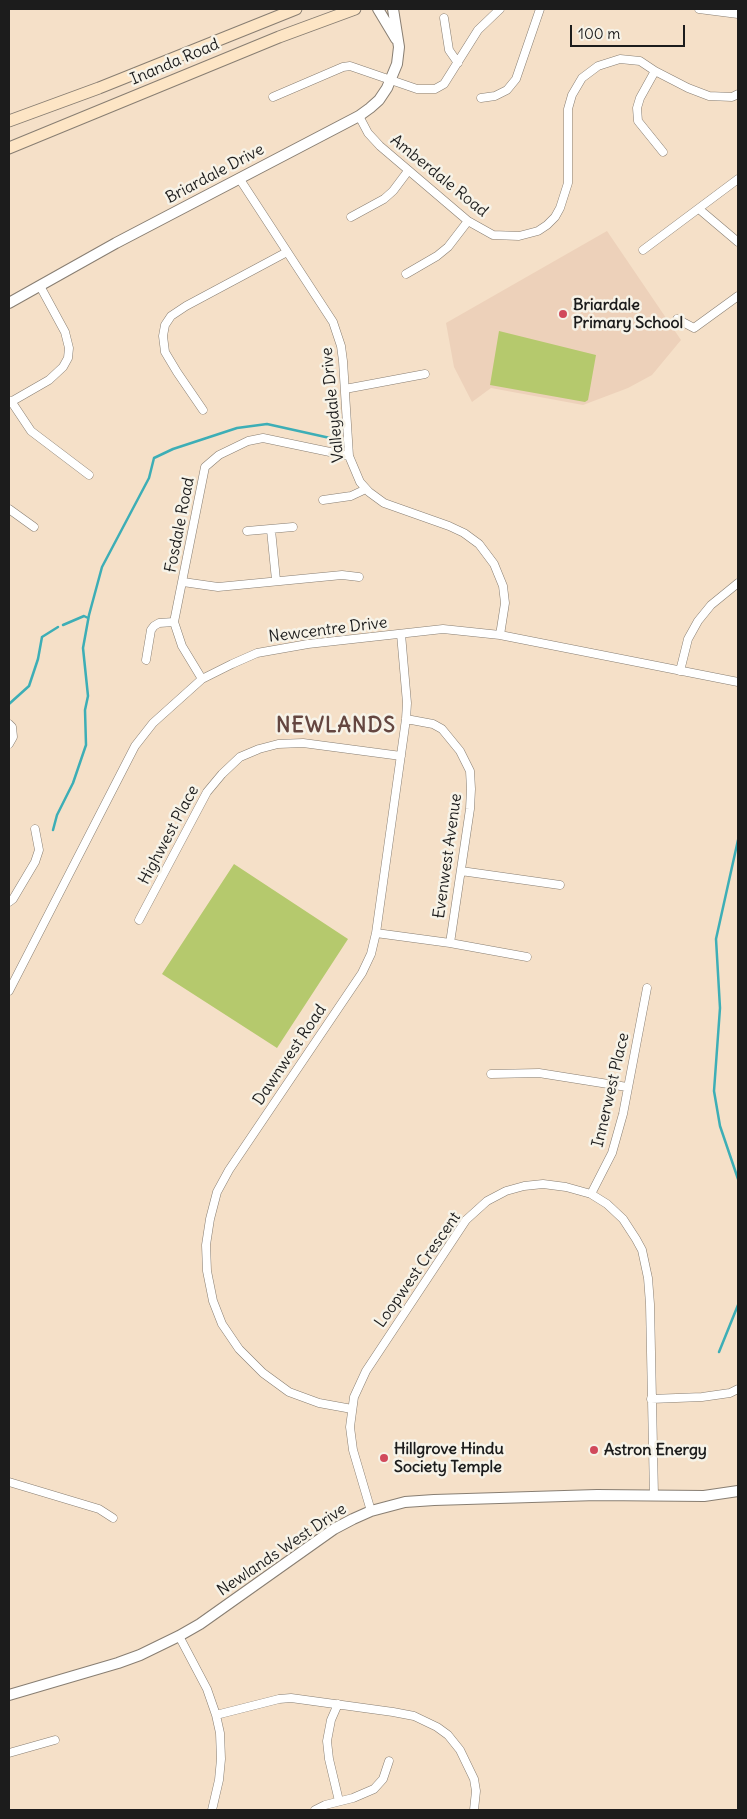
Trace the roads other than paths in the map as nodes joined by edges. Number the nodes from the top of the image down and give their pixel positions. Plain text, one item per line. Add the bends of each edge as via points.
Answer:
1 (296, 9) edge
2 (356, 9) edge
3 (378, 9) edge
4 (393, 9) edge
5 (500, 9) edge
6 (540, 9) edge
7 (699, 9) edge
8 (738, 14) edge
9 (444, 18) dead end
10 (398, 42) junction
11 (458, 63) junction
12 (655, 71) junction
13 (391, 79) junction
14 (738, 94) edge
15 (273, 97) dead end
16 (480, 98) dead end
17 (358, 116) junction
18 (9, 122) edge
19 (9, 148) edge
20 (663, 152) dead end
21 (408, 171) junction
22 (239, 178) junction
23 (738, 179) edge
24 (699, 209) junction
25 (351, 217) dead end
26 (468, 221) junction
27 (738, 242) edge
28 (643, 250) dead end
29 (287, 252) junction
30 (406, 274) dead end
31 (40, 286) junction
32 (738, 296) edge
33 (9, 302) edge
34 (677, 319) dead end
35 (425, 374) dead end
36 (345, 389) junction
37 (10, 402) edge
38 (203, 410) dead end
39 (349, 456) junction
40 (89, 475) dead end
41 (366, 489) junction
42 (323, 500) dead end
43 (9, 509) edge
44 (34, 526) dead end
45 (292, 527) dead end
46 (271, 530) junction
47 (247, 531) dead end
48 (359, 577) dead end
49 (276, 580) junction
50 (183, 582) junction
51 (738, 583) edge
52 (174, 622) junction
53 (401, 634) junction
54 (500, 636) junction
55 (146, 660) dead end
56 (680, 671) junction
57 (202, 679) junction
58 (738, 682) edge
59 (406, 719) junction
60 (9, 724) edge
61 (11, 741) edge
62 (401, 756) junction
63 (35, 829) dead end
64 (461, 871) junction
65 (560, 885) dead end
66 (9, 902) edge
67 (140, 920) dead end
68 (376, 933) junction
69 (450, 943) junction
70 (527, 957) dead end
71 (10, 985) edge
72 (647, 988) dead end
73 (490, 1074) dead end
74 (626, 1087) junction
75 (591, 1194) junction
76 (738, 1389) edge
77 (651, 1399) junction
78 (352, 1409) junction
79 (9, 1482) edge
80 (738, 1491) edge
81 (654, 1496) junction
82 (371, 1511) junction
83 (113, 1518) dead end
84 (179, 1636) junction
85 (9, 1695) edge
86 (338, 1704) junction
87 (216, 1714) junction
88 (54, 1740) dead end
89 (9, 1753) edge
90 (389, 1761) dead end
91 (339, 1801) junction
92 (212, 1810) edge
93 (315, 1810) edge
94 (474, 1810) edge

1 - 18 main road, Inanda Road
2 - 19 main road, Inanda Road via 279,37
3 - 10 street
4 - 10 street, Briardale Drive
5 - 11 street via 478,30
6 - 16 street via 516,79 507,90
7 - 8 street
9 - 11 street via 449,50
10 - 13 street, Briardale Drive via 397,64
11 - 13 street via 444,84 435,89 416,89
12 - 14 street, Amberdale Road via 710,96 732,97
12 - 20 street via 640,98 638,121
12 - 26 street, Amberdale Road via 640,61 620,59 598,66 582,78 568,109 568,183 555,218 547,225 519,236 502,236 493,235
13 - 15 street via 348,66
13 - 17 street, Briardale Drive via 378,100
17 - 21 street, Amberdale Road via 368,133
17 - 22 street, Briardale Drive
21 - 25 street via 384,199
21 - 26 street, Amberdale Road
22 - 29 street, Valleydale Drive
22 - 31 street, Briardale Drive
23 - 24 street
24 - 27 street
24 - 28 street
26 - 30 street via 437,256
29 - 36 street, Valleydale Drive via 333,322 341,346
29 - 38 street via 186,306 171,316 165,325 166,352
31 - 33 street, Briardale Drive
31 - 37 street via 65,332 68,358 49,380
32 - 34 street via 694,328
35 - 36 street
36 - 39 street, Valleydale Drive
37 - 40 street via 31,432
39 - 41 street, Valleydale Drive
39 - 50 street, Fosdale Road via 262,438 219,455 205,467
41 - 42 street via 351,496
41 - 54 street, Valleydale Drive via 384,503 449,526 479,544 494,564 503,586 505,603
43 - 44 street
45 - 46 street
46 - 47 street
46 - 49 street
48 - 49 street via 342,575
49 - 50 street via 218,587
50 - 52 street, Fosdale Road
51 - 56 street via 711,605 698,621 685,648
52 - 55 street via 160,623 151,630
52 - 57 street via 182,646
53 - 54 street, Newcentre Drive via 443,629
53 - 57 street, Newcentre Drive via 308,644 257,654
53 - 59 street, Dawnwest Road
54 - 56 street, Newcentre Drive
56 - 58 street, Newcentre Drive
57 - 71 street, Newcentre Drive via 154,723 136,746
59 - 62 street, Dawnwest Road
59 - 64 street, Evenwest Avenue via 442,729 460,751 470,771 471,789
60 - 61 street via 12,727
62 - 67 street, Highwest Place via 303,743 278,744 240,758 207,792
62 - 68 street, Dawnwest Road
63 - 66 street via 39,850 35,862
64 - 65 street
64 - 69 street, Evenwest Avenue
68 - 69 street
68 - 78 street, Dawnwest Road via 362,973 217,1192 206,1245 213,1301 222,1324 239,1349 263,1373 289,1392 319,1403
69 - 70 street
72 - 74 street, Innerwest Place
73 - 74 street via 539,1073
74 - 75 street, Innerwest Place via 623,1114 612,1153
75 - 77 street, Loopwest Crescent via 623,1219 644,1258 649,1287
75 - 78 street, Loopwest Crescent via 566,1186 543,1184 506,1191 487,1201 466,1220 374,1359 359,1384
76 - 77 street via 702,1397
77 - 81 street, Loopwest Crescent
78 - 82 street, Loopwest Crescent via 352,1443
79 - 83 street via 99,1509
80 - 81 street, Newlands West Drive via 704,1496
81 - 82 street, Newlands West Drive via 434,1500 405,1502
82 - 84 street, Newlands West Drive via 334,1529
84 - 85 street, Newlands West Drive via 118,1663
84 - 87 street via 198,1670
86 - 87 street via 285,1698
86 - 91 street via 331,1720 328,1742
86 - 94 street via 414,1716 448,1735 460,1750 474,1779
87 - 92 street via 221,1759
88 - 89 street
90 - 91 street via 383,1779 374,1789
91 - 93 street

